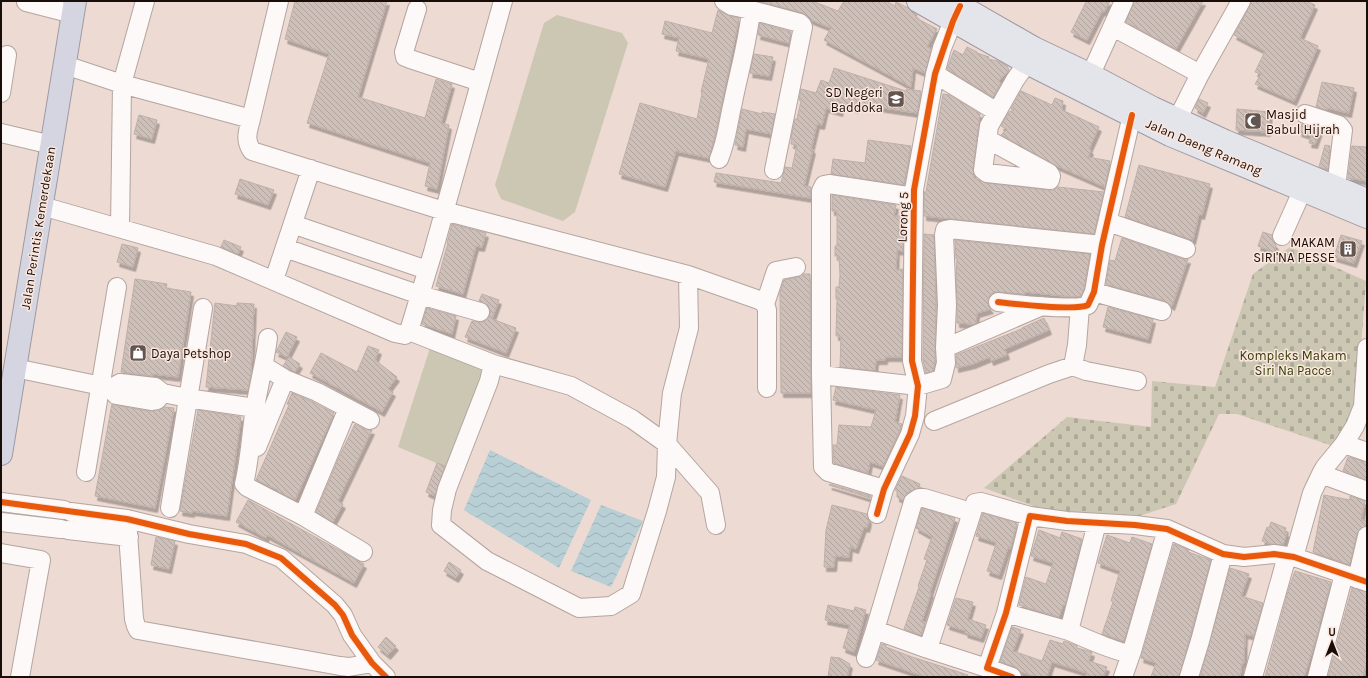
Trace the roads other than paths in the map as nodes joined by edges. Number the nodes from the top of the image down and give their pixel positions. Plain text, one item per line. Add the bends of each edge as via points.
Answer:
1 (145, 1) edge
2 (279, 1) edge
3 (503, 1) edge
4 (724, 1) edge
5 (918, 1) edge
6 (1124, 1) edge
7 (1240, 1) edge
8 (26, 2) edge
9 (74, 8) edge
10 (955, 9) edge
11 (417, 10) dead end
12 (751, 10) junction
13 (1113, 27) junction
14 (7, 55) dead end
15 (1027, 63) junction
16 (65, 65) junction
17 (935, 74) junction
18 (1200, 74) junction
19 (480, 82) junction
20 (1087, 83) junction
21 (122, 84) junction
22 (1, 93) edge
23 (997, 112) junction
24 (1305, 114) dead end
25 (1132, 115) junction
26 (251, 119) junction
27 (1173, 127) junction
28 (1, 133) edge
29 (987, 139) dead end
30 (52, 144) junction
31 (719, 159) dead end
32 (311, 169) junction
33 (774, 170) dead end
34 (1306, 182) junction
35 (1336, 187) junction
36 (914, 197) junction
37 (1367, 200) edge
38 (42, 206) junction
39 (444, 211) junction
40 (1367, 217) edge
41 (1108, 222) junction
42 (301, 227) dead end
43 (120, 228) junction
44 (1282, 236) dead end
45 (1102, 245) junction
46 (285, 248) junction
47 (1186, 249) dead end
48 (796, 267) dead end
49 (427, 270) junction
50 (688, 275) junction
51 (274, 280) junction
52 (117, 287) dead end
53 (1094, 292) junction
54 (420, 295) junction
55 (998, 302) dead end
56 (765, 304) junction
57 (1042, 306) junction
58 (1080, 307) junction
59 (203, 308) dead end
60 (1162, 311) dead end
61 (480, 312) dead end
62 (409, 332) junction
63 (268, 338) dead end
64 (946, 348) junction
65 (1367, 348) edge
66 (493, 364) junction
67 (264, 366) junction
68 (1073, 366) junction
69 (15, 368) junction
70 (821, 375) junction
71 (285, 379) junction
72 (1137, 381) dead end
73 (918, 386) junction
74 (105, 387) junction
75 (767, 388) dead end
76 (187, 398) junction
77 (256, 408) junction
78 (348, 408) junction
79 (370, 420) dead end
80 (934, 421) dead end
81 (667, 444) junction
82 (1344, 444) junction
83 (1367, 452) edge
84 (1, 454) edge
85 (249, 465) junction
86 (86, 472) dead end
87 (1321, 474) junction
88 (884, 489) junction
89 (1367, 491) edge
90 (1, 502) edge
91 (170, 508) dead end
92 (971, 512) junction
93 (877, 514) dead end
94 (303, 516) junction
95 (1030, 516) junction
96 (1, 522) edge
97 (1097, 523) junction
98 (716, 525) dead end
99 (128, 528) junction
100 (1167, 529) junction
101 (1367, 536) edge
102 (363, 552) dead end
103 (1, 553) edge
104 (1223, 554) junction
105 (1290, 556) junction
106 (1356, 578) edge
107 (1006, 613) junction
108 (875, 630) junction
109 (1069, 631) junction
110 (928, 649) junction
111 (1124, 652) junction
112 (866, 658) dead end
113 (372, 663) junction
114 (987, 668) junction
115 (20, 677) edge
116 (386, 677) edge
117 (1012, 677) edge
118 (1111, 677) edge
119 (1122, 677) edge
120 (1189, 677) edge
121 (1253, 677) edge
122 (1317, 677) edge

1 - 21 street
2 - 26 street
3 - 19 street
4 - 12 street via 732,6
5 - 10 main road, Jalan Daeng Ramang
6 - 13 street
7 - 18 street
8 - 9 street
9 - 16 highway, Jalan Perintis Kemerdekaan
10 - 15 main road, Jalan Daeng Ramang
10 - 17 street, Lorong 5
10 - 20 main road, Jalan Daeng Ramang via 1041,51
11 - 19 street via 404,52 406,57
12 - 31 street via 725,144
12 - 33 street via 800,24 803,28
13 - 18 street
13 - 20 street
14 - 22 street
15 - 20 main road, Jalan Daeng Ramang
15 - 23 street
16 - 21 street
16 - 30 highway, Jalan Perintis Kemerdekaan
17 - 23 street
17 - 36 street, Lorong 5
18 - 27 street
19 - 39 street
20 - 25 main road, Jalan Daeng Ramang
20 - 27 main road, Jalan Daeng Ramang via 1153,108
21 - 26 street
21 - 43 street
23 - 29 street via 989,126
24 - 35 street via 1340,124 1344,130
25 - 27 main road, Jalan Daeng Ramang
25 - 41 street
26 - 32 street via 248,144 252,151
27 - 34 main road, Jalan Daeng Ramang
28 - 30 street
30 - 38 highway, Jalan Perintis Kemerdekaan
32 - 39 street
32 - 46 street
34 - 35 main road, Jalan Daeng Ramang
34 - 40 main road, Jalan Daeng Ramang
34 - 44 street
35 - 37 main road, Jalan Daeng Ramang
36 - 70 street via 828,184 820,191
36 - 73 street, Lorong 5 via 912,361
38 - 43 street
38 - 69 highway, Jalan Perintis Kemerdekaan
39 - 49 street
39 - 50 street
41 - 45 street
41 - 47 street
42 - 49 street
43 - 51 street via 216,256
45 - 53 street
45 - 64 street via 945,230
46 - 51 street
46 - 54 street
48 - 56 street via 776,271
49 - 54 street
50 - 56 street
50 - 81 street via 689,328 672,393
51 - 62 street via 396,333 406,335
52 - 74 street
53 - 58 street via 1088,305
53 - 60 street
54 - 61 street
54 - 62 street
55 - 57 street
56 - 75 street
57 - 58 street
57 - 64 street
58 - 68 street
59 - 76 street
62 - 66 street
63 - 67 street
64 - 73 street via 942,379
65 - 82 street via 1363,406
66 - 81 street via 571,386 632,419
66 - 81 street via 489,381 446,489 441,525 487,561 579,608 611,606 631,594 666,477
67 - 71 street
67 - 77 street
68 - 72 street
68 - 80 street
69 - 74 street
69 - 84 highway, Jalan Perintis Kemerdekaan
70 - 73 street
70 - 88 street via 824,470
71 - 78 street
71 - 85 street
73 - 88 street, Lorong 5 via 910,434
74 - 76 street via 120,383 154,387 163,393
74 - 86 street
76 - 77 street
76 - 91 street
77 - 85 street
78 - 79 street
78 - 94 street
81 - 98 street via 710,493
82 - 83 street
82 - 87 street
85 - 94 street via 244,484 247,487
87 - 89 street
87 - 105 street
88 - 93 street, Lorong 5
90 - 99 street via 68,511
92 - 95 street via 978,502
92 - 108 street via 924,498 913,502
92 - 110 street
94 - 102 street
95 - 97 street
95 - 107 street
96 - 99 street via 65,529
97 - 100 street
97 - 109 street
99 - 113 street via 189,534 246,544 281,558 343,614 352,635
99 - 113 street via 134,618 138,630 340,666
100 - 104 street
100 - 111 street
101 - 106 street
103 - 115 street via 40,560
104 - 105 street via 1244,557 1274,554
104 - 120 street
105 - 106 street
105 - 121 street
106 - 122 street
107 - 109 street
107 - 114 street
108 - 110 street
108 - 112 street
109 - 111 street
110 - 114 street
111 - 118 street
111 - 119 street
113 - 116 street
114 - 117 street

